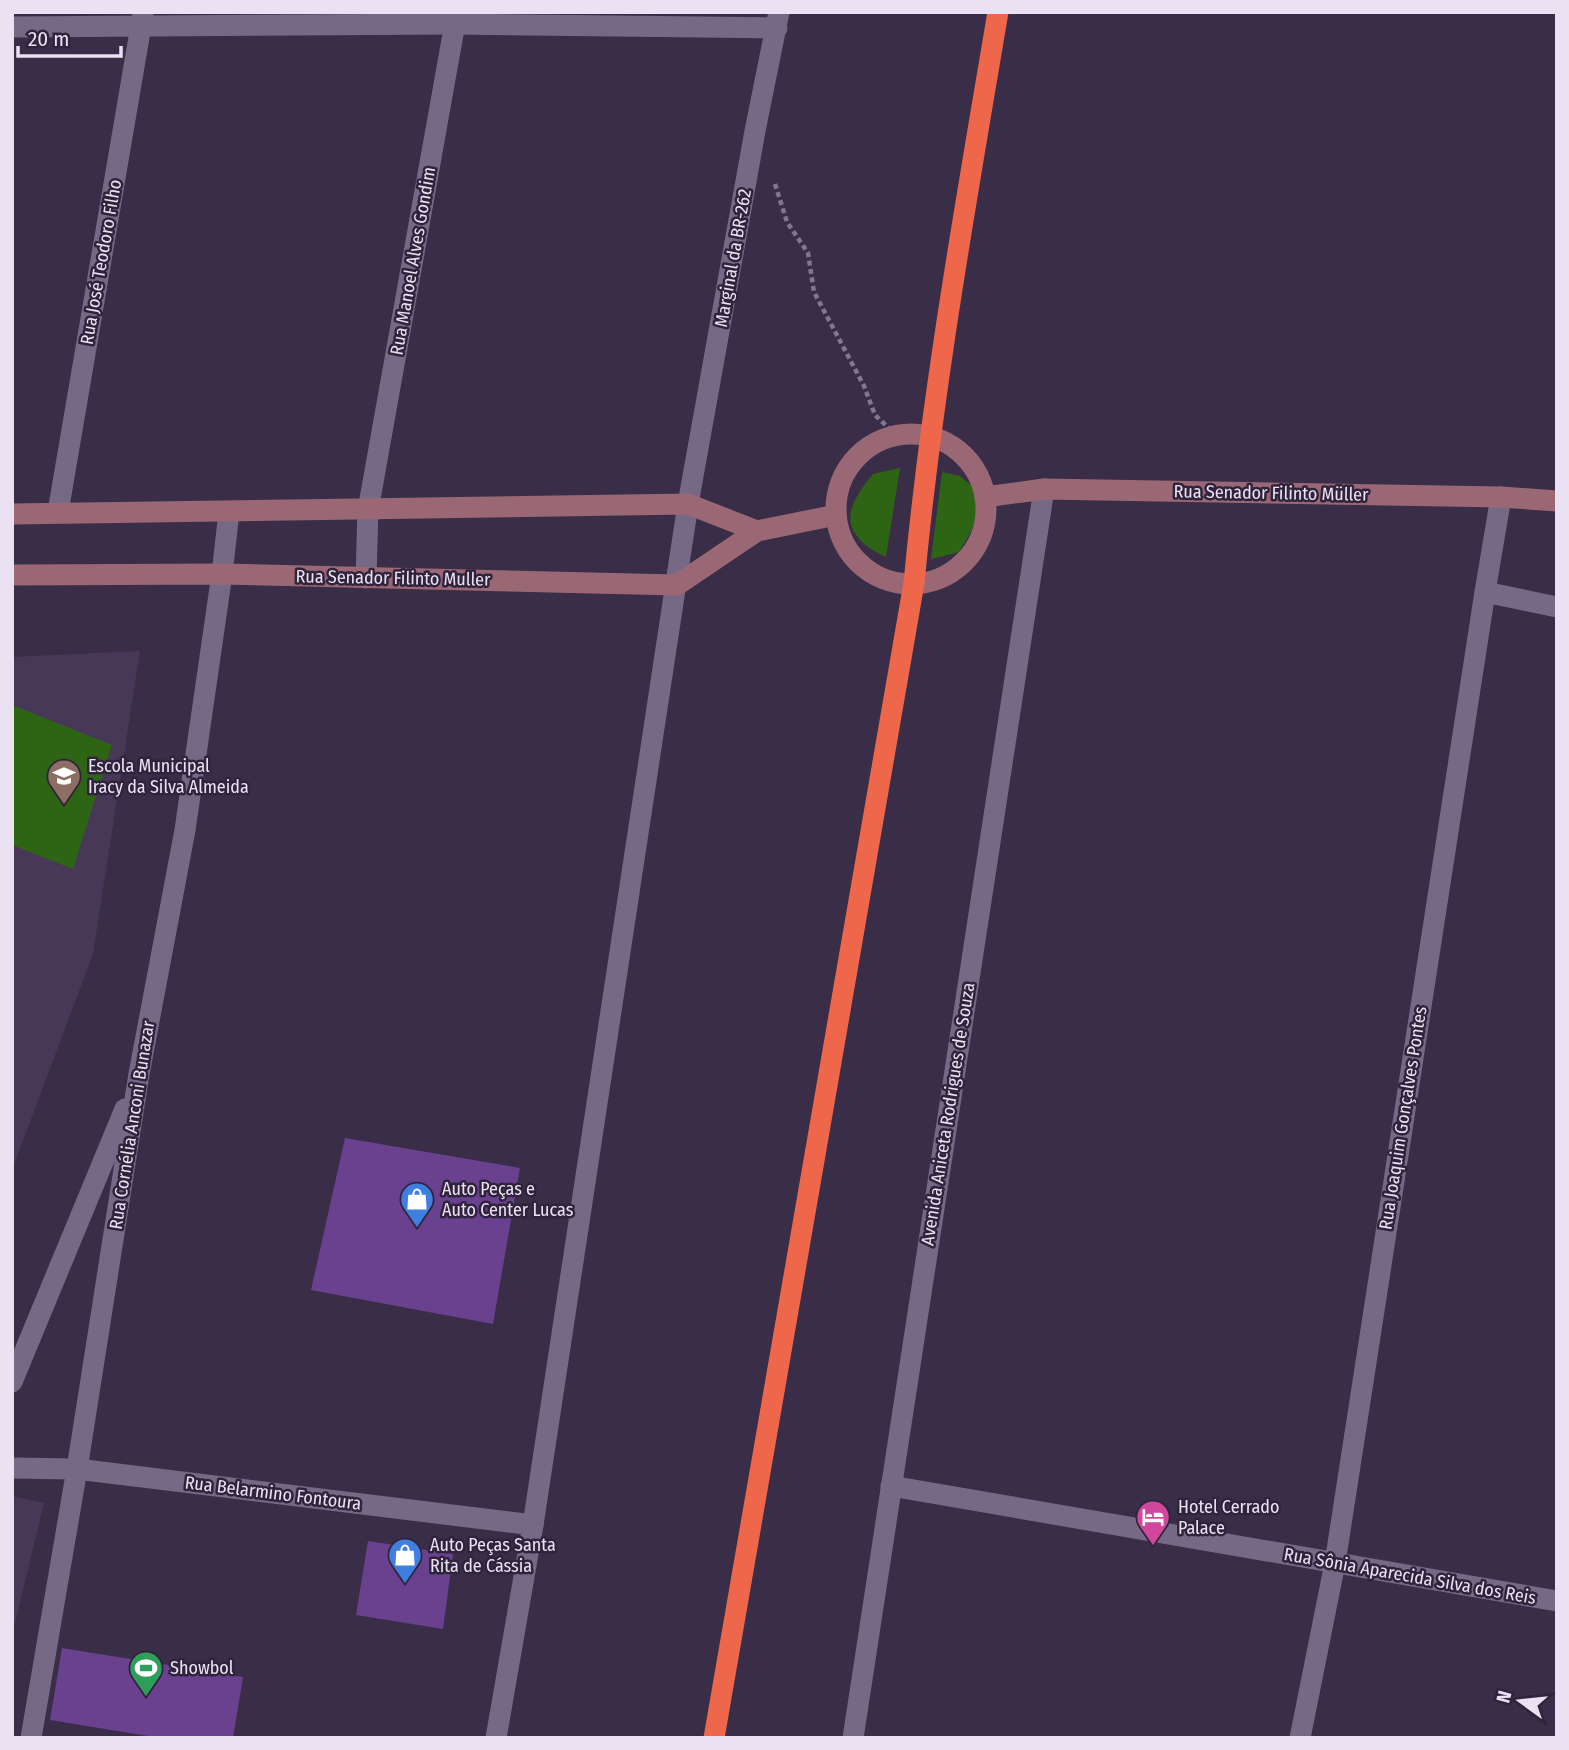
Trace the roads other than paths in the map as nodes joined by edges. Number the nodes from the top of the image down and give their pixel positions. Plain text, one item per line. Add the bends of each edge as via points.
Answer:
1 (998, 12) edge
2 (456, 18) edge
3 (142, 19) edge
4 (778, 20) edge
5 (12, 27) edge
6 (931, 436) junction
7 (1044, 489) junction
8 (985, 496) junction
9 (1501, 497) junction
10 (1557, 501) edge
11 (688, 504) junction
12 (368, 510) junction
13 (58, 512) junction
14 (229, 512) junction
15 (12, 514) edge
16 (836, 515) junction
17 (757, 531) junction
18 (222, 574) junction
19 (12, 575) edge
20 (366, 578) junction
21 (914, 583) junction
22 (677, 585) junction
23 (1485, 592) junction
24 (1557, 607) edge
25 (139, 1074) junction
26 (12, 1382) edge
27 (12, 1468) edge
28 (77, 1469) junction
29 (891, 1486) junction
30 (533, 1525) junction
31 (1335, 1563) junction
32 (1557, 1601) edge
33 (31, 1738) edge
34 (496, 1738) edge
35 (715, 1738) edge
36 (853, 1738) edge
37 (1300, 1738) edge

1 - 6 highway
2 - 3 street
2 - 4 street
2 - 12 street, Rua Manoel Alves Gondim
3 - 5 street
3 - 13 street, Rua José Teodoro Filho
4 - 11 street, Marginal da BR-262
6 - 8 street via 953,447 972,465
6 - 16 street via 896,435 864,450 843,479
6 - 21 highway
7 - 8 street, Rua Senador Filinto Müller
7 - 9 street, Rua Senador Filinto Müller
7 - 29 street, Avenida Aniceta Rodrigues de Souza
8 - 21 street via 980,538 969,556 934,580
9 - 10 street, Rua Senador Filinto Müller
9 - 23 street, Rua Joaquim Gonçalves Pontes
11 - 12 street
11 - 17 street
11 - 22 street
12 - 14 street
12 - 20 street, Rua Manoel Alves Gondim
13 - 14 street
13 - 15 street
14 - 18 street, Rua Cornélia Anconi Bunazar
16 - 17 street
16 - 21 street via 844,542 862,565 896,583
17 - 22 street
18 - 19 street, Rua Senador Filinto Muller
18 - 20 street, Rua Senador Filinto Muller
18 - 25 street, Rua Cornélia Anconi Bunazar via 186,830
20 - 22 street, Rua Senador Filinto Muller
21 - 35 highway
22 - 30 street
23 - 24 street
23 - 31 street, Rua Joaquim Gonçalves Pontes
25 - 26 street
25 - 28 street, Rua Cornélia Anconi Bunazar
27 - 28 street, Rua Belarmino Fontoura
28 - 30 street, Rua Belarmino Fontoura
28 - 33 street, Rua Cornélia Anconi Bunazar
29 - 31 street, Rua Sônia Aparecida Silva dos Reis
29 - 36 street, Avenida Aniceta Rodrigues de Souza
30 - 34 street
31 - 32 street, Rua Sônia Aparecida Silva dos Reis
31 - 37 street, Rua Joaquim Gonçalves Pontes

